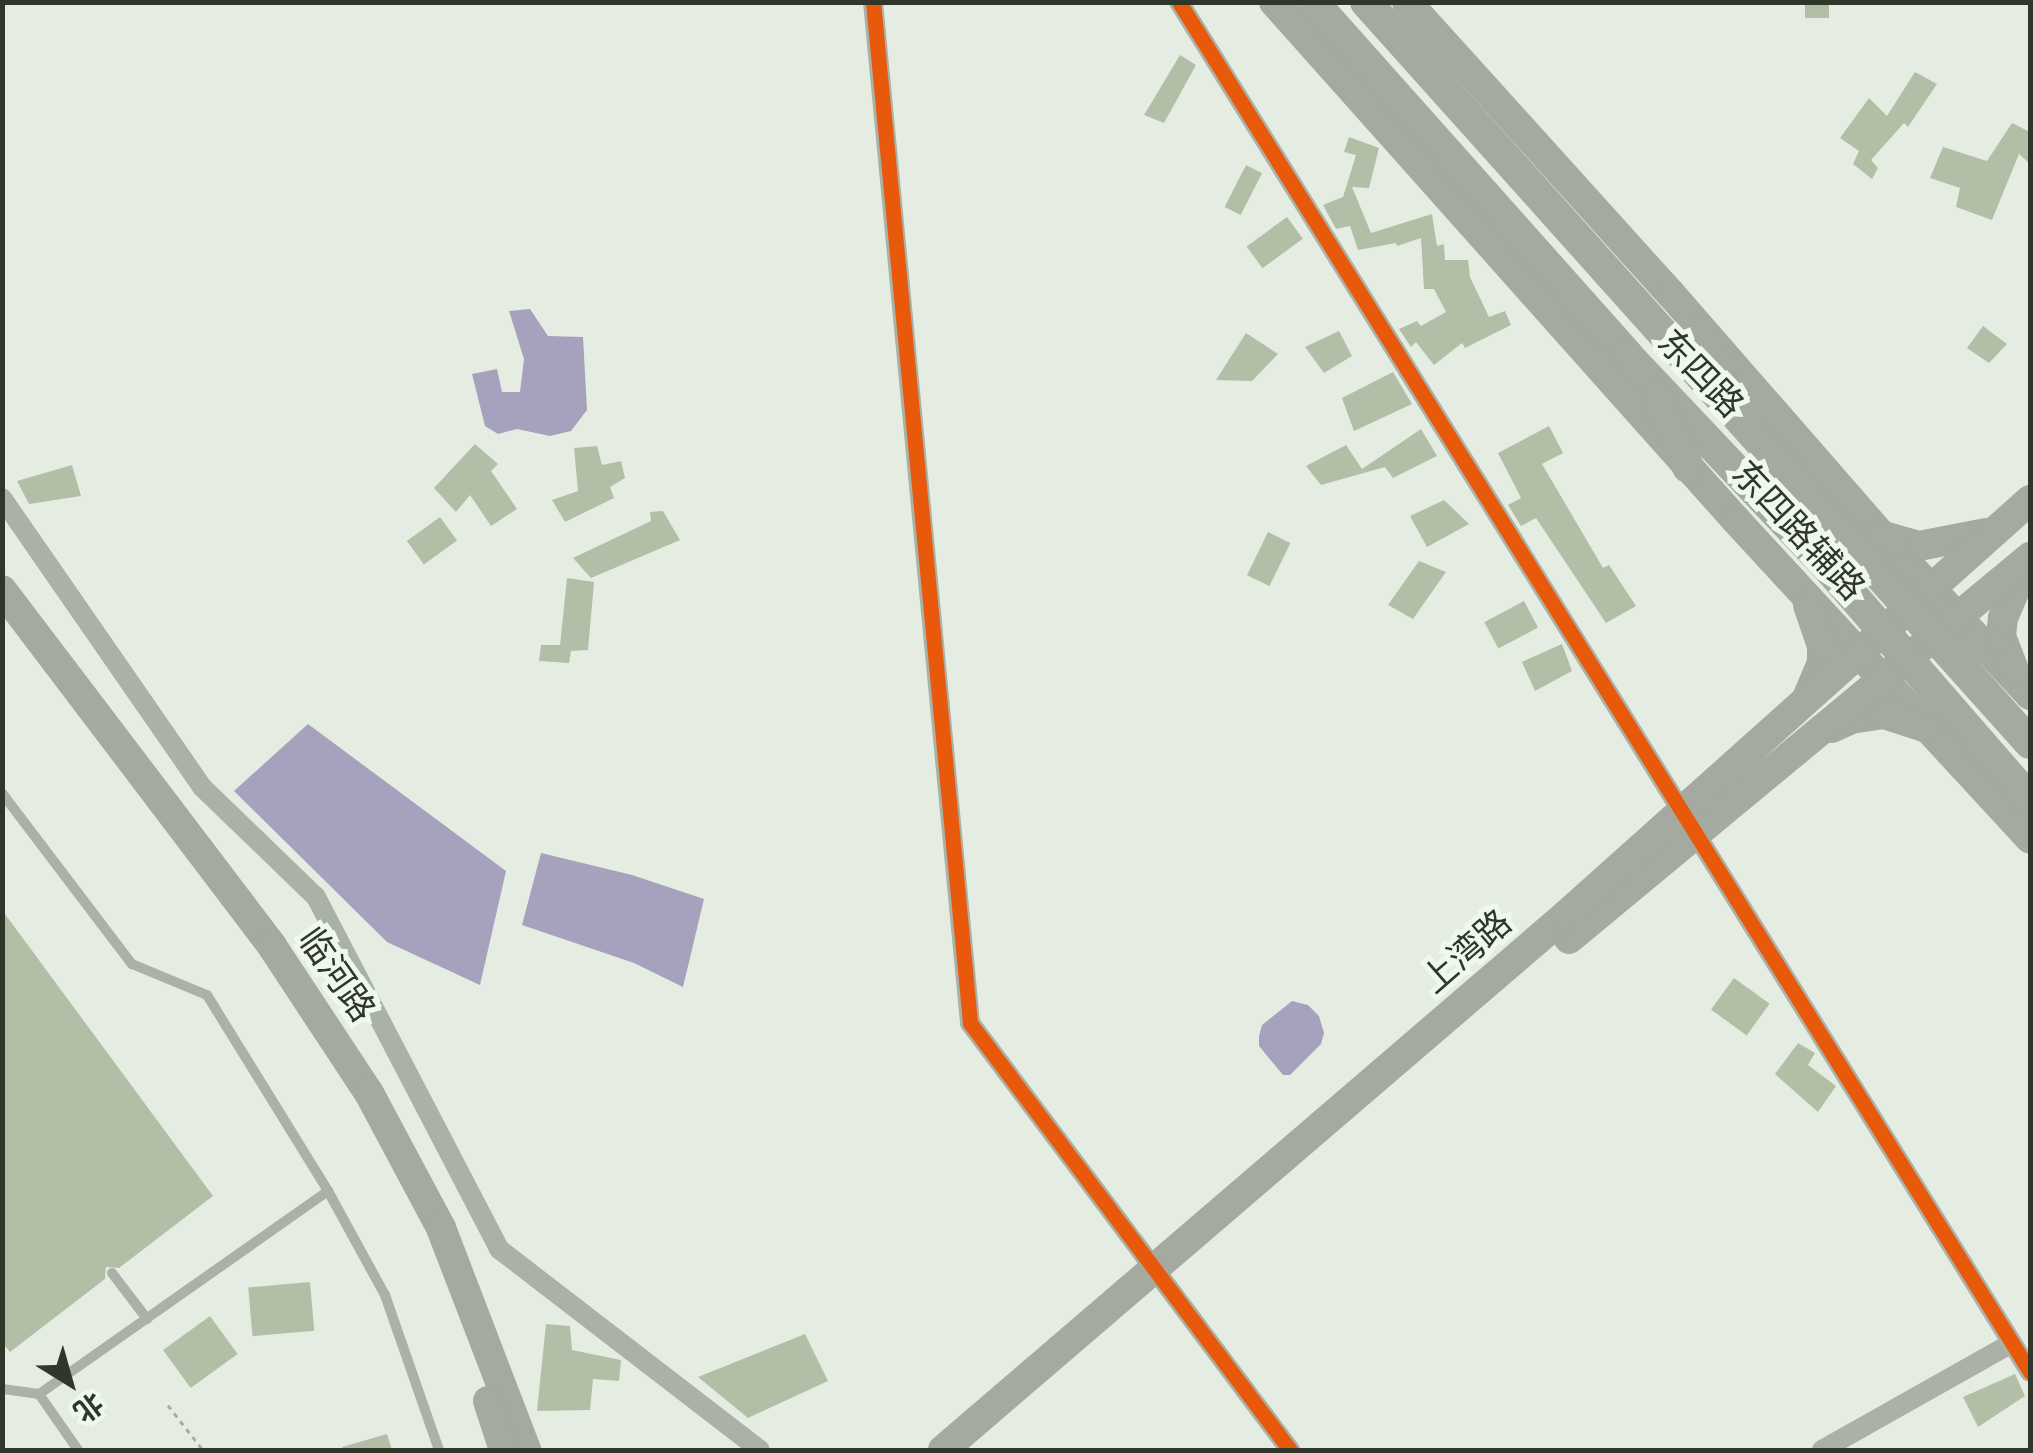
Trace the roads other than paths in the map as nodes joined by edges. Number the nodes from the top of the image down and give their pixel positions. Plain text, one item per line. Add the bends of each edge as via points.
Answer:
1 (873, 2) edge
2 (1180, 2) edge
3 (1274, 2) edge
4 (1312, 2) edge
5 (1366, 2) edge
6 (1406, 2) edge
7 (1702, 333) junction
8 (1646, 375) junction
9 (1748, 424) junction
10 (1688, 467) junction
11 (2, 498) edge
12 (1816, 500) junction
13 (2020, 509) edge
14 (1880, 534) junction
15 (2030, 559) edge
16 (1796, 586) junction
17 (2, 590) edge
18 (1921, 598) junction
19 (2, 622) edge
20 (1947, 627) junction
21 (1872, 643) junction
22 (1895, 669) junction
23 (2028, 693) edge
24 (1802, 706) junction
25 (1933, 731) junction
26 (1808, 742) junction
27 (2030, 743) edge
28 (2004, 771) junction
29 (2, 792) edge
30 (2030, 800) edge
31 (1691, 821) junction
32 (2030, 838) edge
33 (328, 1191) junction
34 (112, 1273) dead end
35 (1160, 1279) junction
36 (147, 1319) junction
37 (2012, 1343) junction
38 (2030, 1372) edge
39 (2, 1389) edge
40 (39, 1394) junction
41 (78, 1450) edge
42 (439, 1450) edge
43 (504, 1450) edge
44 (526, 1450) edge
45 (760, 1450) edge
46 (943, 1450) edge
47 (976, 1450) edge
48 (1290, 1450) edge
49 (1822, 1450) edge

1 - 35 street via 970,1023
2 - 31 street
3 - 10 main road, 东四路辅路
4 - 8 main road, 东四路
5 - 9 main road, 东四路
6 - 7 main road, 东四路辅路
7 - 9 main road
7 - 14 main road, 东四路辅路
8 - 10 main road
8 - 21 main road, 东四路 via 1760,493
9 - 12 main road, 东四路
10 - 16 main road, 东四路辅路
11 - 45 street via 202,787 316,897 499,1249
12 - 14 main road
12 - 18 main road, 东四路
13 - 14 main road via 1984,534 1941,545
13 - 18 main road, 上湾路
14 - 18 main road, 东四路辅路
15 - 20 main road, 上湾路
15 - 23 main road via 2008,603 2001,636
16 - 21 main road, 东四路辅路
16 - 24 main road via 1822,646 1819,677
17 - 44 main road, 临河路 via 282,961 369,1093 441,1228
18 - 20 main road, 东四路
18 - 21 main road, 上湾路
19 - 43 main road, 临河路 via 278,988 376,1141 462,1325
20 - 22 main road, 上湾路
20 - 23 main road
20 - 27 main road, 东四路
21 - 22 main road, 东四路
21 - 24 main road, 上湾路
22 - 25 main road
22 - 26 main road, 上湾路
22 - 28 main road, 东四路
24 - 31 main road, 上湾路
25 - 26 main road via 1884,714 1851,718
25 - 28 main road
25 - 32 main road
26 - 31 main road, 上湾路
28 - 30 main road, 东四路
29 - 33 lane via 132,964 207,995
31 - 35 main road, 上湾路 via 1632,884
31 - 37 street
33 - 36 lane
33 - 42 lane via 385,1295
34 - 36 lane
35 - 46 main road, 上湾路
35 - 47 main road, 上湾路
35 - 48 street
36 - 40 lane
37 - 38 street
37 - 49 street
39 - 40 lane
40 - 41 lane

